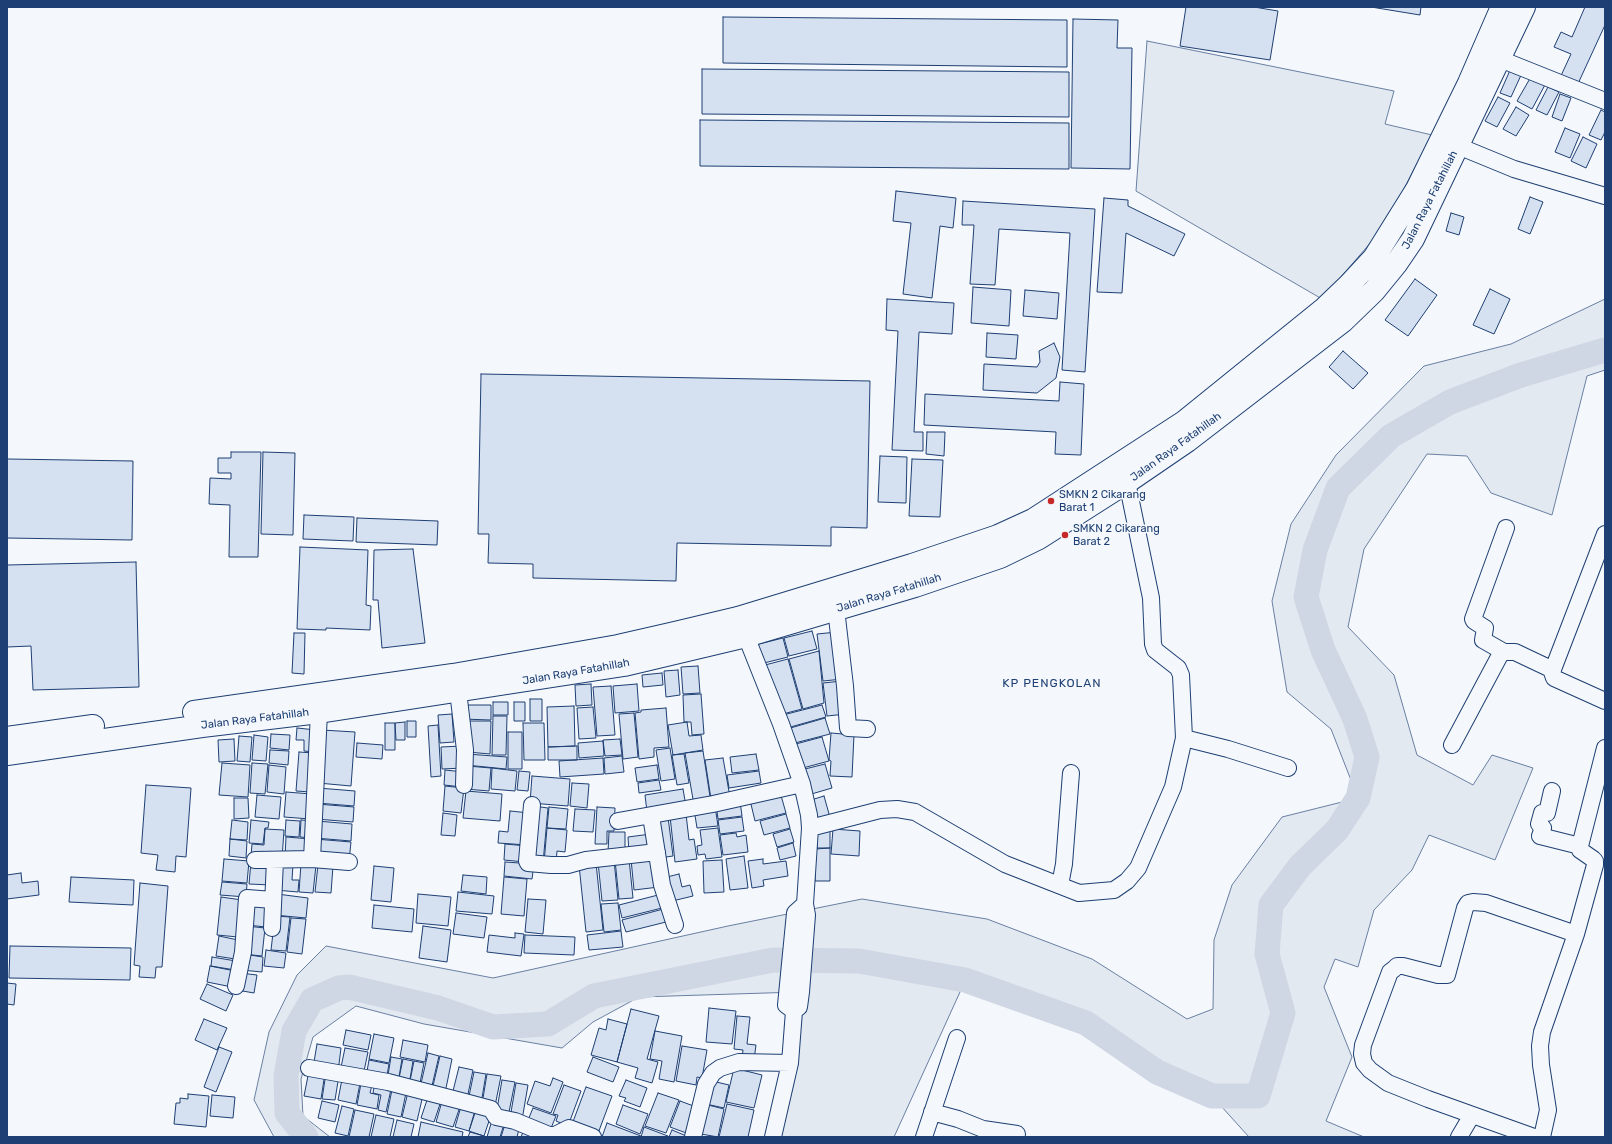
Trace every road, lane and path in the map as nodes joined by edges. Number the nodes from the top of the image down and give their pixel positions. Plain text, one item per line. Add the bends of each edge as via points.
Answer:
1 (1502, 7) edge
2 (1524, 7) edge
3 (1500, 59) junction
4 (1605, 101) edge
5 (1458, 146) junction
6 (1605, 196) edge
7 (1127, 482) junction
8 (1506, 528) dead end
9 (1605, 534) edge
10 (836, 609) junction
11 (746, 636) junction
12 (1504, 652) junction
13 (1553, 670) junction
14 (458, 691) junction
15 (1605, 701) edge
16 (319, 712) junction
17 (176, 722) junction
18 (867, 729) dead end
19 (7, 738) edge
20 (1184, 738) junction
21 (1452, 745) dead end
22 (1605, 748) edge
23 (7, 754) edge
24 (1288, 768) dead end
25 (1602, 771) edge
26 (1071, 773) dead end
27 (802, 784) junction
28 (464, 785) dead end
29 (1552, 791) dead end
30 (532, 805) dead end
31 (651, 816) junction
32 (618, 821) dead end
33 (810, 828) junction
34 (1580, 846) junction
35 (657, 852) junction
36 (312, 859) junction
37 (255, 860) dead end
38 (275, 860) junction
39 (349, 862) dead end
40 (1060, 885) junction
41 (274, 900) junction
42 (676, 925) dead end
43 (272, 928) dead end
44 (1576, 934) junction
45 (236, 986) dead end
46 (957, 1038) dead end
47 (790, 1064) junction
48 (309, 1068) dead end
49 (932, 1112) junction
50 (1472, 1115) junction
51 (564, 1133) edge
52 (1017, 1134) dead end
53 (593, 1137) edge
54 (693, 1137) edge
55 (773, 1137) edge
56 (924, 1137) edge
57 (1459, 1137) edge
58 (1534, 1137) edge
59 (1542, 1137) edge

1 - 17 highway, Jalan Raya Fatahillah via 1469,83 1417,189 1374,258 1325,308 1184,422 1033,520 998,536 912,565 738,618 675,633 618,646
2 - 3 highway, Jalan Raya Fatahillah
3 - 4 street
3 - 5 highway, Jalan Raya Fatahillah
5 - 6 street via 1514,169
5 - 7 highway, Jalan Raya Fatahillah via 1412,239 1374,291 1343,321 1187,441
7 - 10 highway, Jalan Raya Fatahillah via 1039,538 1000,557
7 - 20 street via 1151,598 1153,644 1155,650 1178,668 1181,675
8 - 12 street via 1473,619 1485,628 1483,640
9 - 13 street
10 - 11 highway, Jalan Raya Fatahillah
10 - 18 street via 848,728
11 - 14 highway, Jalan Raya Fatahillah via 624,665
11 - 27 street
12 - 13 street via 1515,652
12 - 21 street via 1500,655
13 - 15 street via 1554,678
14 - 16 highway, Jalan Raya Fatahillah
14 - 28 street via 465,750
16 - 17 highway, Jalan Raya Fatahillah
16 - 36 street
17 - 19 highway, Jalan Raya Fatahillah
17 - 23 highway, Jalan Raya Fatahillah
20 - 24 street via 1228,748
20 - 40 street via 1173,786 1138,868 1127,881 1114,890 1079,893
22 - 25 street
25 - 34 street
26 - 40 street
27 - 31 street
27 - 33 street
29 - 34 street via 1547,813 1542,813 1538,824 1543,828 1540,836
30 - 35 street via 528,863 568,865 586,860
31 - 32 street
31 - 35 street
33 - 40 street via 880,810 915,812 1005,864
33 - 47 street
34 - 44 street via 1580,850 1593,859 1595,865
35 - 42 street via 662,885
36 - 38 street
36 - 39 street
37 - 38 street
38 - 41 street
41 - 43 street
41 - 45 street via 247,898 243,952
44 - 50 street via 1486,903 1468,903 1448,975 1403,966 1397,966 1390,972 1363,1046 1364,1062 1370,1070 1388,1083
44 - 59 street via 1542,1032 1541,1065 1548,1110
46 - 49 street
47 - 54 street via 739,1062 713,1073 706,1084
47 - 55 street
48 - 51 street via 388,1082 491,1109 496,1117 549,1135
49 - 52 street via 983,1129
49 - 56 street
50 - 57 street
50 - 58 street
51 - 53 street via 571,1128

